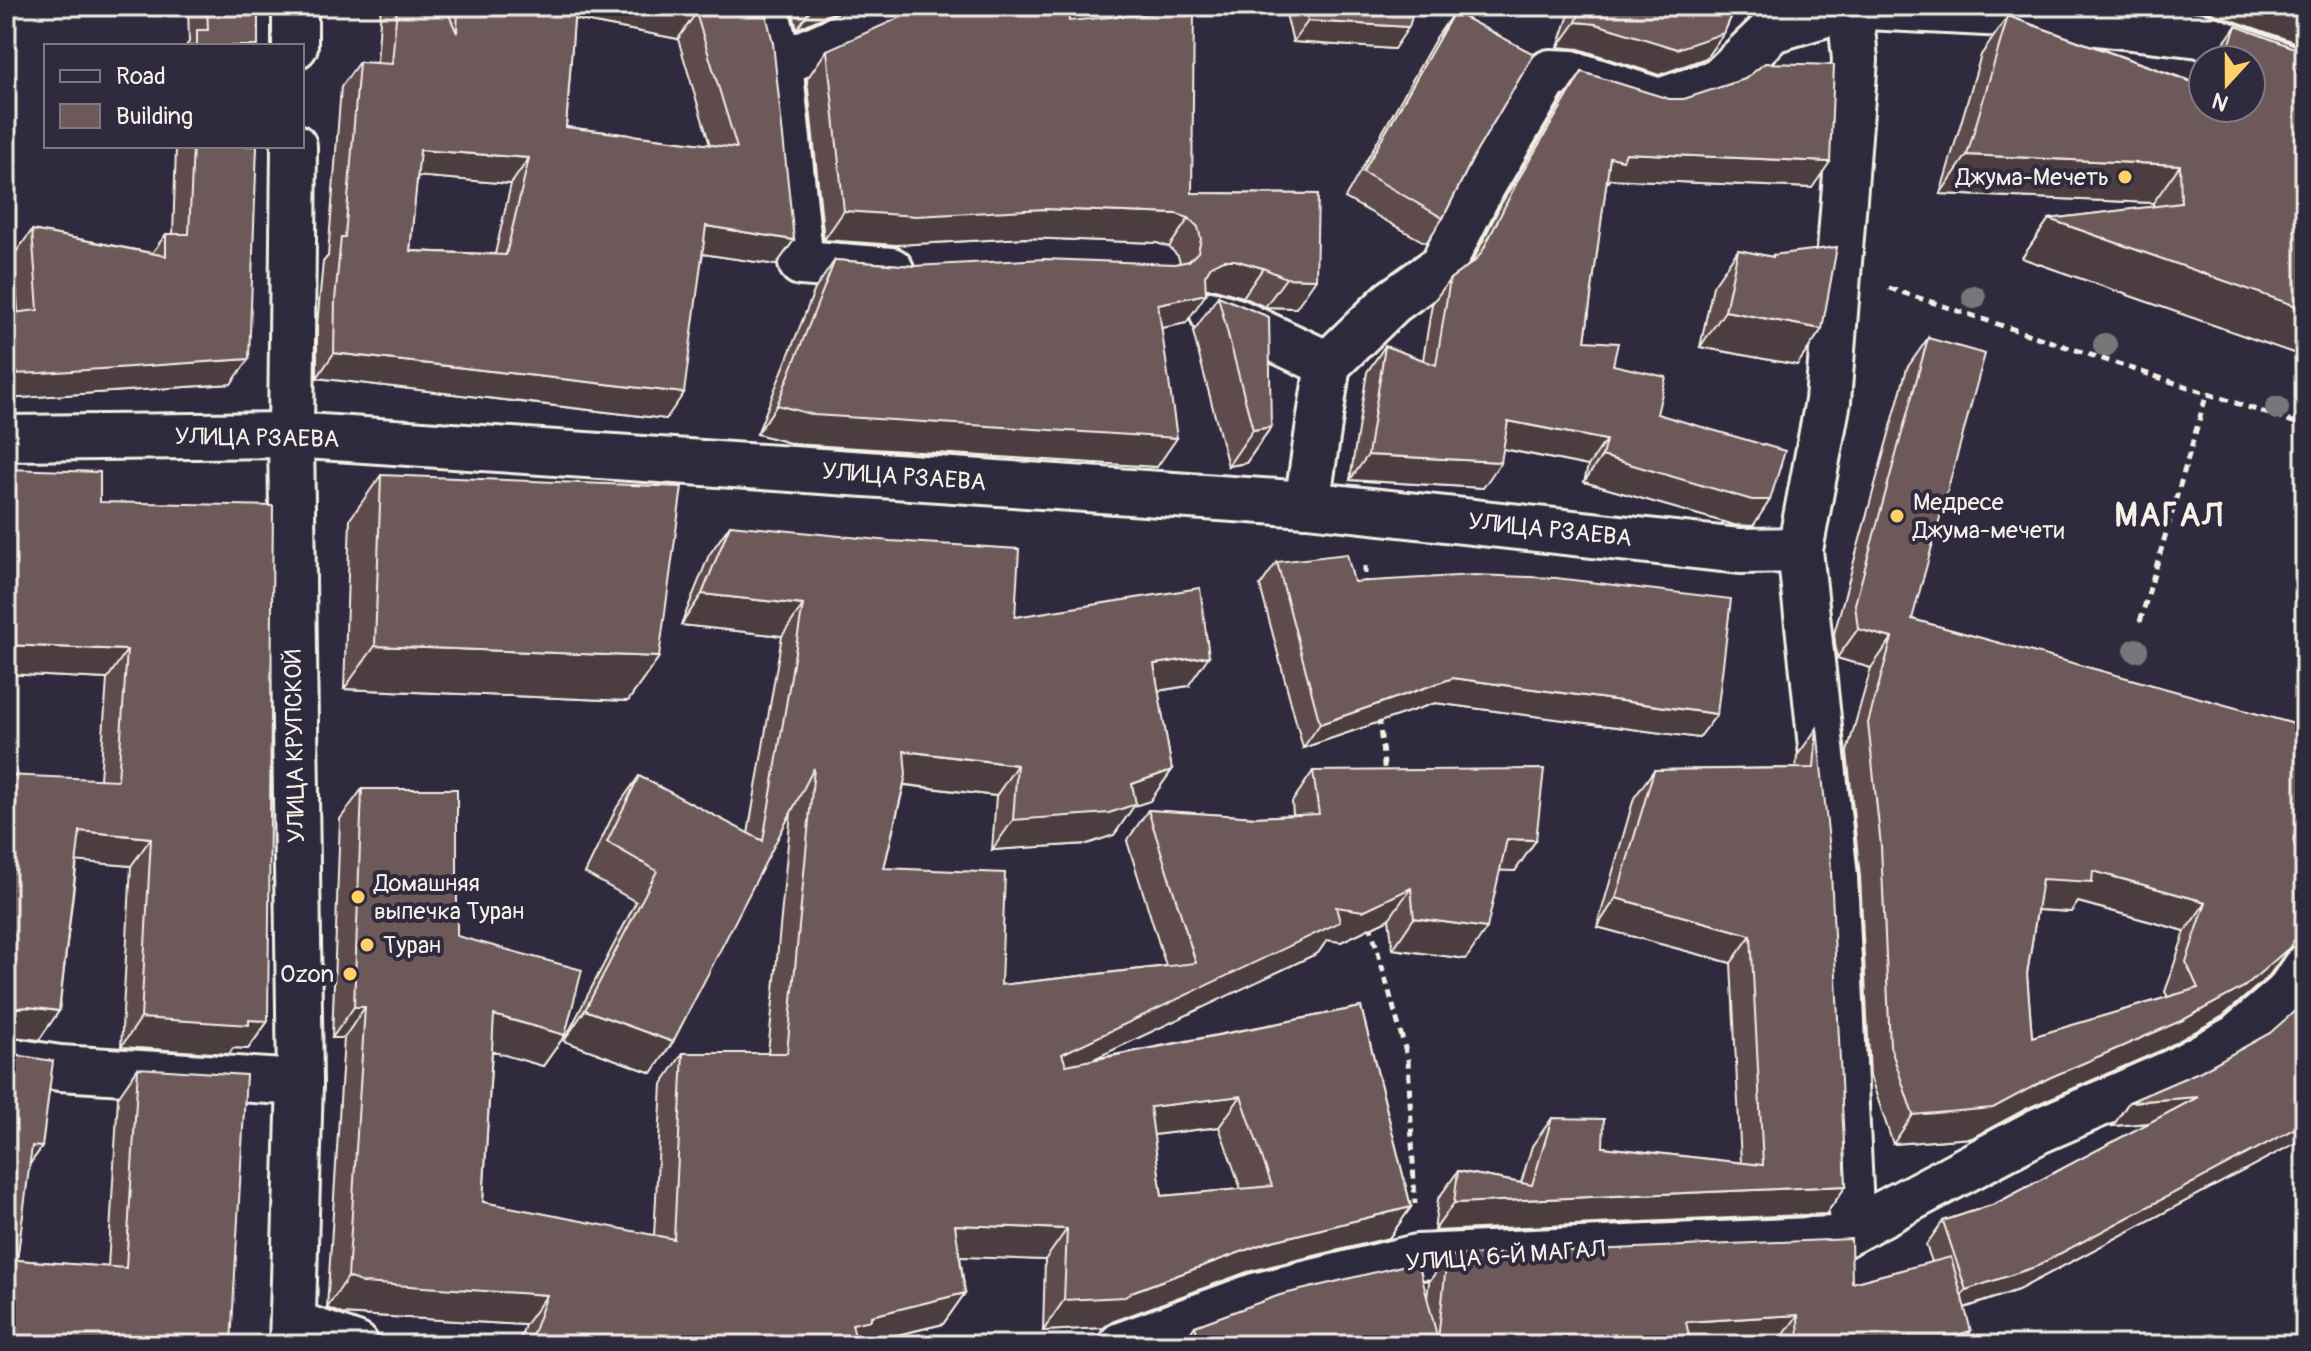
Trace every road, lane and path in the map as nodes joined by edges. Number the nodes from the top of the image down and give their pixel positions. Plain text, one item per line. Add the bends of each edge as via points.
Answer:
1 (295, 6) edge
2 (765, 6) edge
3 (909, 6) edge
4 (1849, 6) edge
5 (295, 44) edge
6 (780, 64) junction
7 (2304, 68) edge
8 (294, 148) edge
9 (924, 268) edge
10 (1838, 274) junction
11 (1208, 313) edge
12 (1328, 364) junction
13 (2207, 393) junction
14 (2305, 426) edge
15 (291, 435) junction
16 (6, 438) edge
17 (1307, 504) junction
18 (1367, 511) junction
19 (1800, 550) junction
20 (1366, 599) edge
21 (2140, 622) dead end
22 (1377, 704) edge
23 (1385, 779) edge
24 (1368, 917) edge
25 (2305, 967) edge
26 (6, 1060) edge
27 (300, 1083) junction
28 (1852, 1230) junction
29 (1417, 1257) junction
30 (292, 1334) edge
31 (356, 1345) edge
32 (1121, 1345) edge

1 - 5 street
2 - 6 street
3 - 6 street
4 - 7 street via 2026,15 2200,35
4 - 10 street via 1855,60
4 - 12 street via 1772,30 1719,81 1659,101 1571,73 1550,72 1442,266 1392,302
6 - 9 street via 801,263
8 - 15 street, УЛИЦА КРУПСКОЙ
10 - 13 path
10 - 19 street via 1828,401
11 - 12 street
12 - 17 street
13 - 14 path
13 - 21 path
15 - 16 street, УЛИЦА РЗАЕВА
15 - 17 street, УЛИЦА РЗАЕВА
15 - 27 street, УЛИЦА КРУПСКОЙ
17 - 18 street, УЛИЦА РЗАЕВА
18 - 19 street, УЛИЦА РЗАЕВА via 1740,551
18 - 20 path
19 - 28 street via 1835,877
22 - 23 path
24 - 29 path via 1408,1059
25 - 28 street, УЛИЦА 6-Й МАГАЛ via 2287,994 2237,1037 2173,1072 2038,1131
26 - 27 street
27 - 30 street, УЛИЦА КРУПСКОЙ
28 - 29 street, УЛИЦА 6-Й МАГАЛ via 1835,1239 1793,1242
29 - 32 street, УЛИЦА 6-Й МАГАЛ via 1255,1296
30 - 31 street

